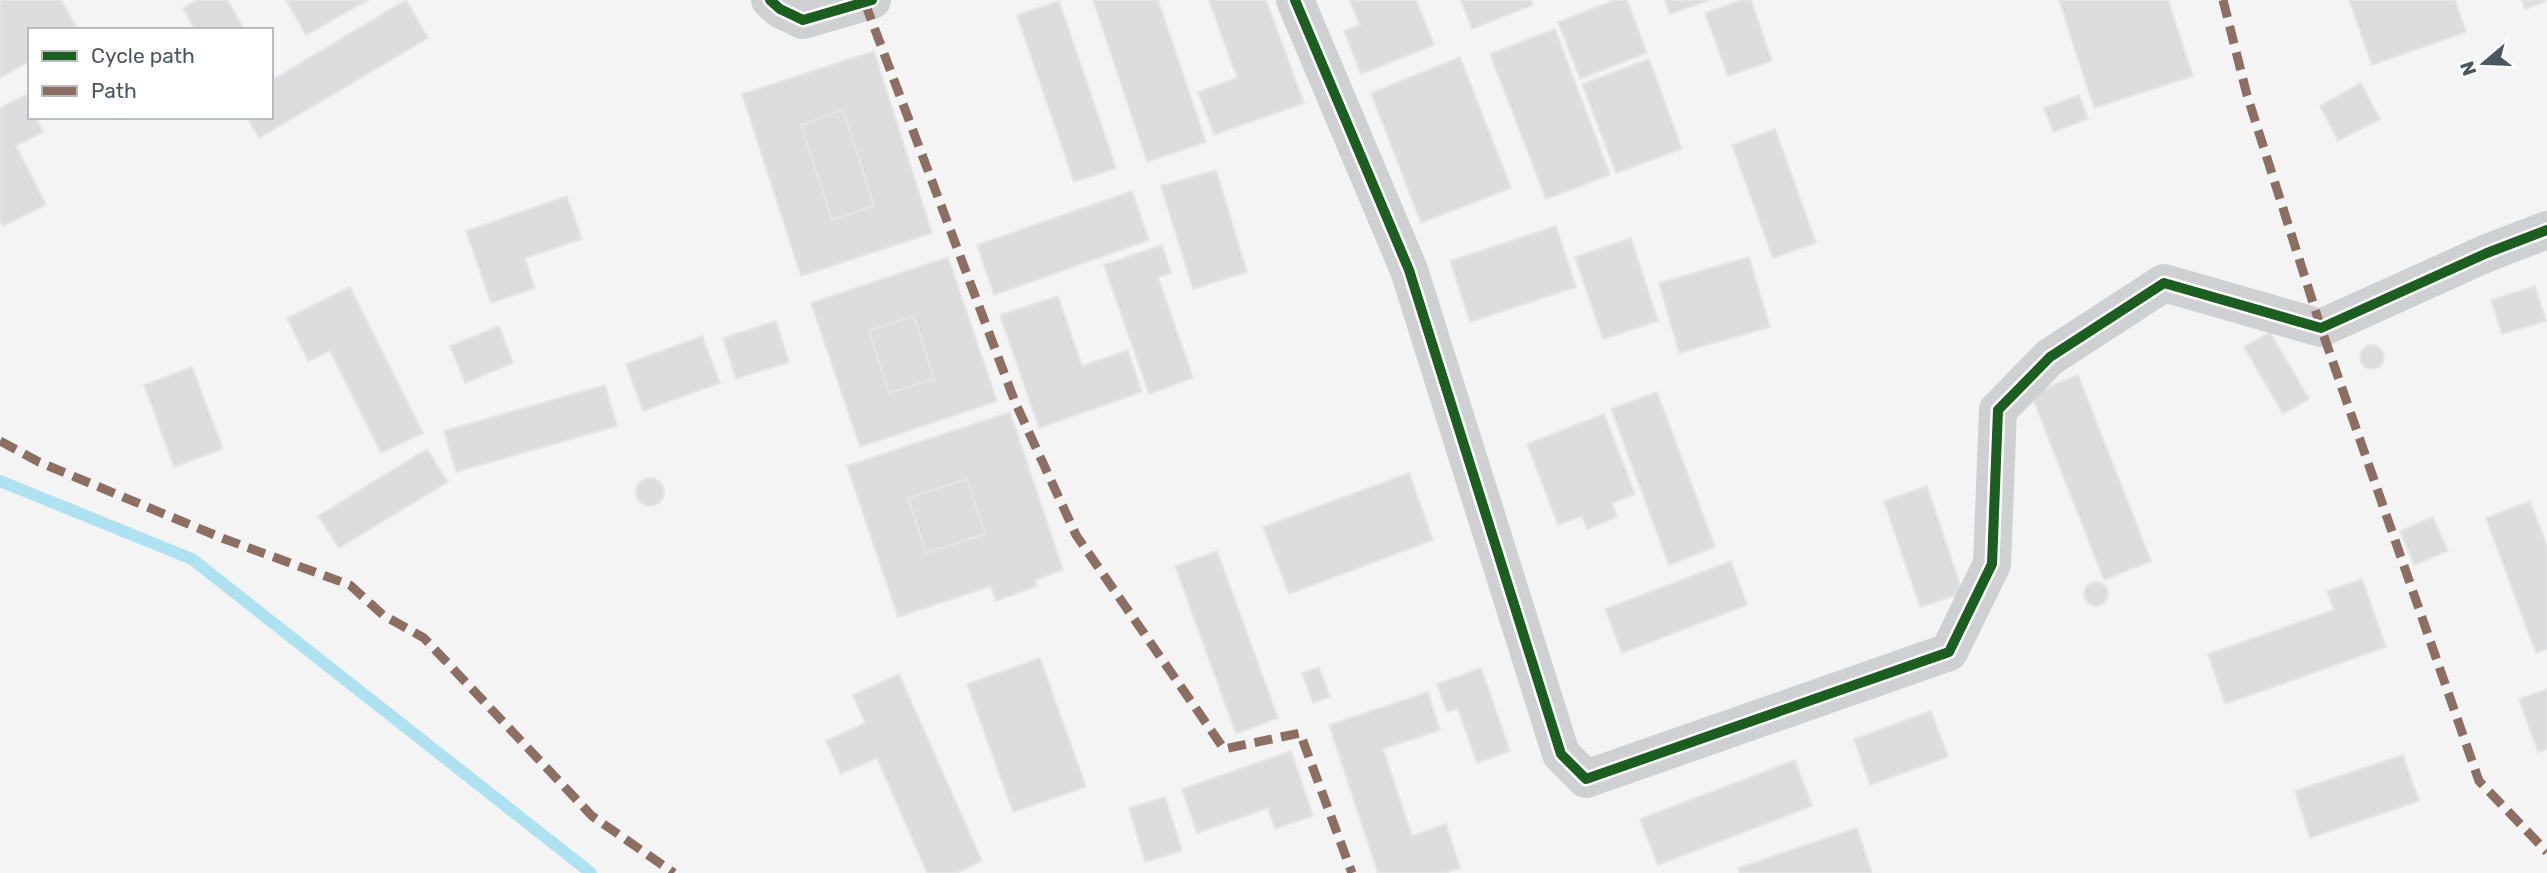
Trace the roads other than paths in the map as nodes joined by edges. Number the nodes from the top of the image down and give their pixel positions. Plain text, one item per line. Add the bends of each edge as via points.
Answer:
1 (770, 0) edge
2 (872, 0) edge
3 (1295, 0) edge
4 (2547, 230) edge

1 - 2 street via 803,20
3 - 4 street via 1409,270 1561,754 1586,779 1949,652 1992,564 1998,410 2050,357 2164,283 2321,328

